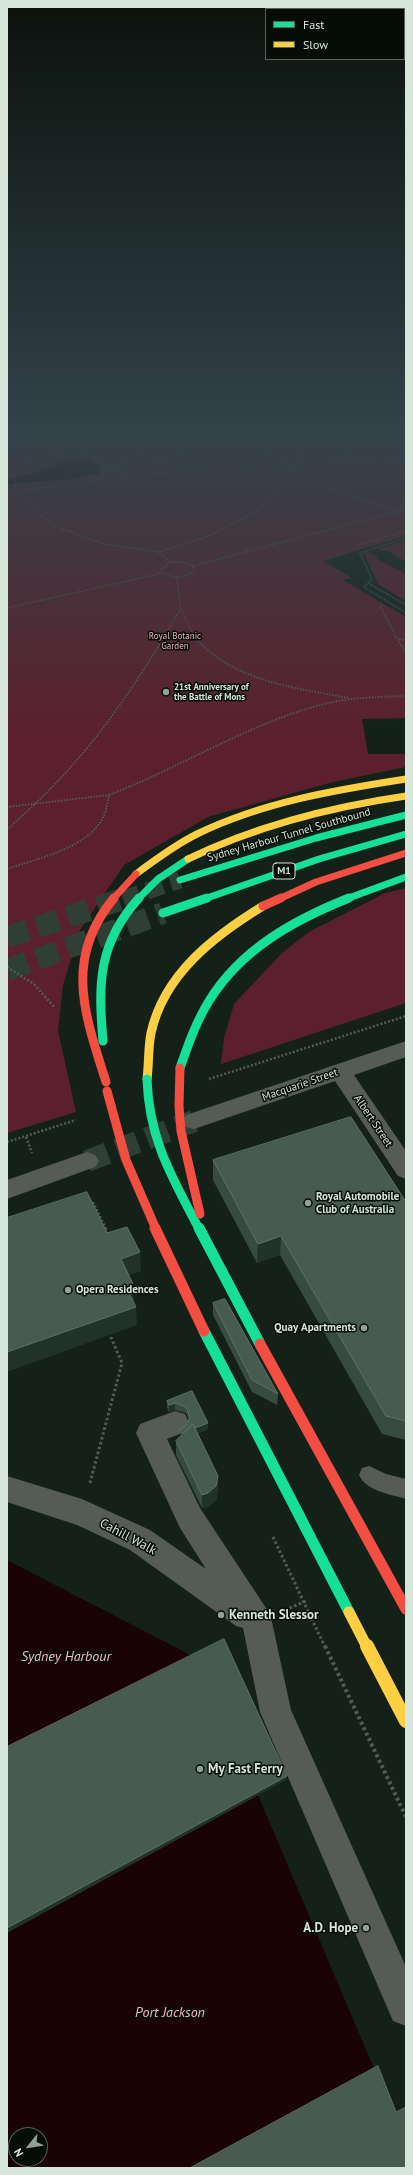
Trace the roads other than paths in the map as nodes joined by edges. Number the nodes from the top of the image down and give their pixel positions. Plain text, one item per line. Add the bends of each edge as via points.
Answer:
1 (406, 779) edge
2 (406, 796) edge
3 (406, 815) edge
4 (406, 834) edge
5 (406, 853) edge
6 (406, 877) edge
7 (180, 880) tunnel mouth
8 (163, 913) tunnel mouth
9 (406, 1050) edge
10 (340, 1071) junction
11 (107, 1086) junction
12 (194, 1121) tunnel mouth
13 (87, 1161) tunnel mouth
14 (406, 1170) edge
15 (7, 1190) edge
16 (205, 1239) junction
17 (175, 1423) dead end
18 (369, 1475) dead end
19 (7, 1489) edge
20 (406, 1489) edge
21 (406, 1609) edge
22 (257, 1622) junction
23 (406, 1720) edge
24 (406, 2008) edge

1 - 11 highway via 327,792 242,814 183,839 151,860 124,884 101,914 94,928 81,976 85,1014
2 - 11 highway via 338,807 222,841 173,868 151,884 116,929 106,948 102,964 100,1008
3 - 7 highway, Sydney Harbour Tunnel Southbound / M1 via 323,836
4 - 8 highway, M1 via 319,859
5 - 16 highway, bridge via 343,872 294,891 242,917 215,935 194,955 170,987 156,1014 149,1035 146,1054 148,1105 161,1154
6 - 16 highway, bridge via 299,919 254,949 236,965 213,993 191,1034 180,1068 181,1131
9 - 10 street, Macquarie Street
10 - 12 street, Macquarie Street
10 - 14 street, Albert Street
11 - 23 highway, bridge via 126,1160 165,1251 217,1358
13 - 15 street
16 - 21 highway, bridge
17 - 22 street via 150,1433 190,1518
18 - 20 lane via 381,1482
19 - 22 street, Cahill Walk via 82,1513 140,1540
22 - 24 street via 276,1712

